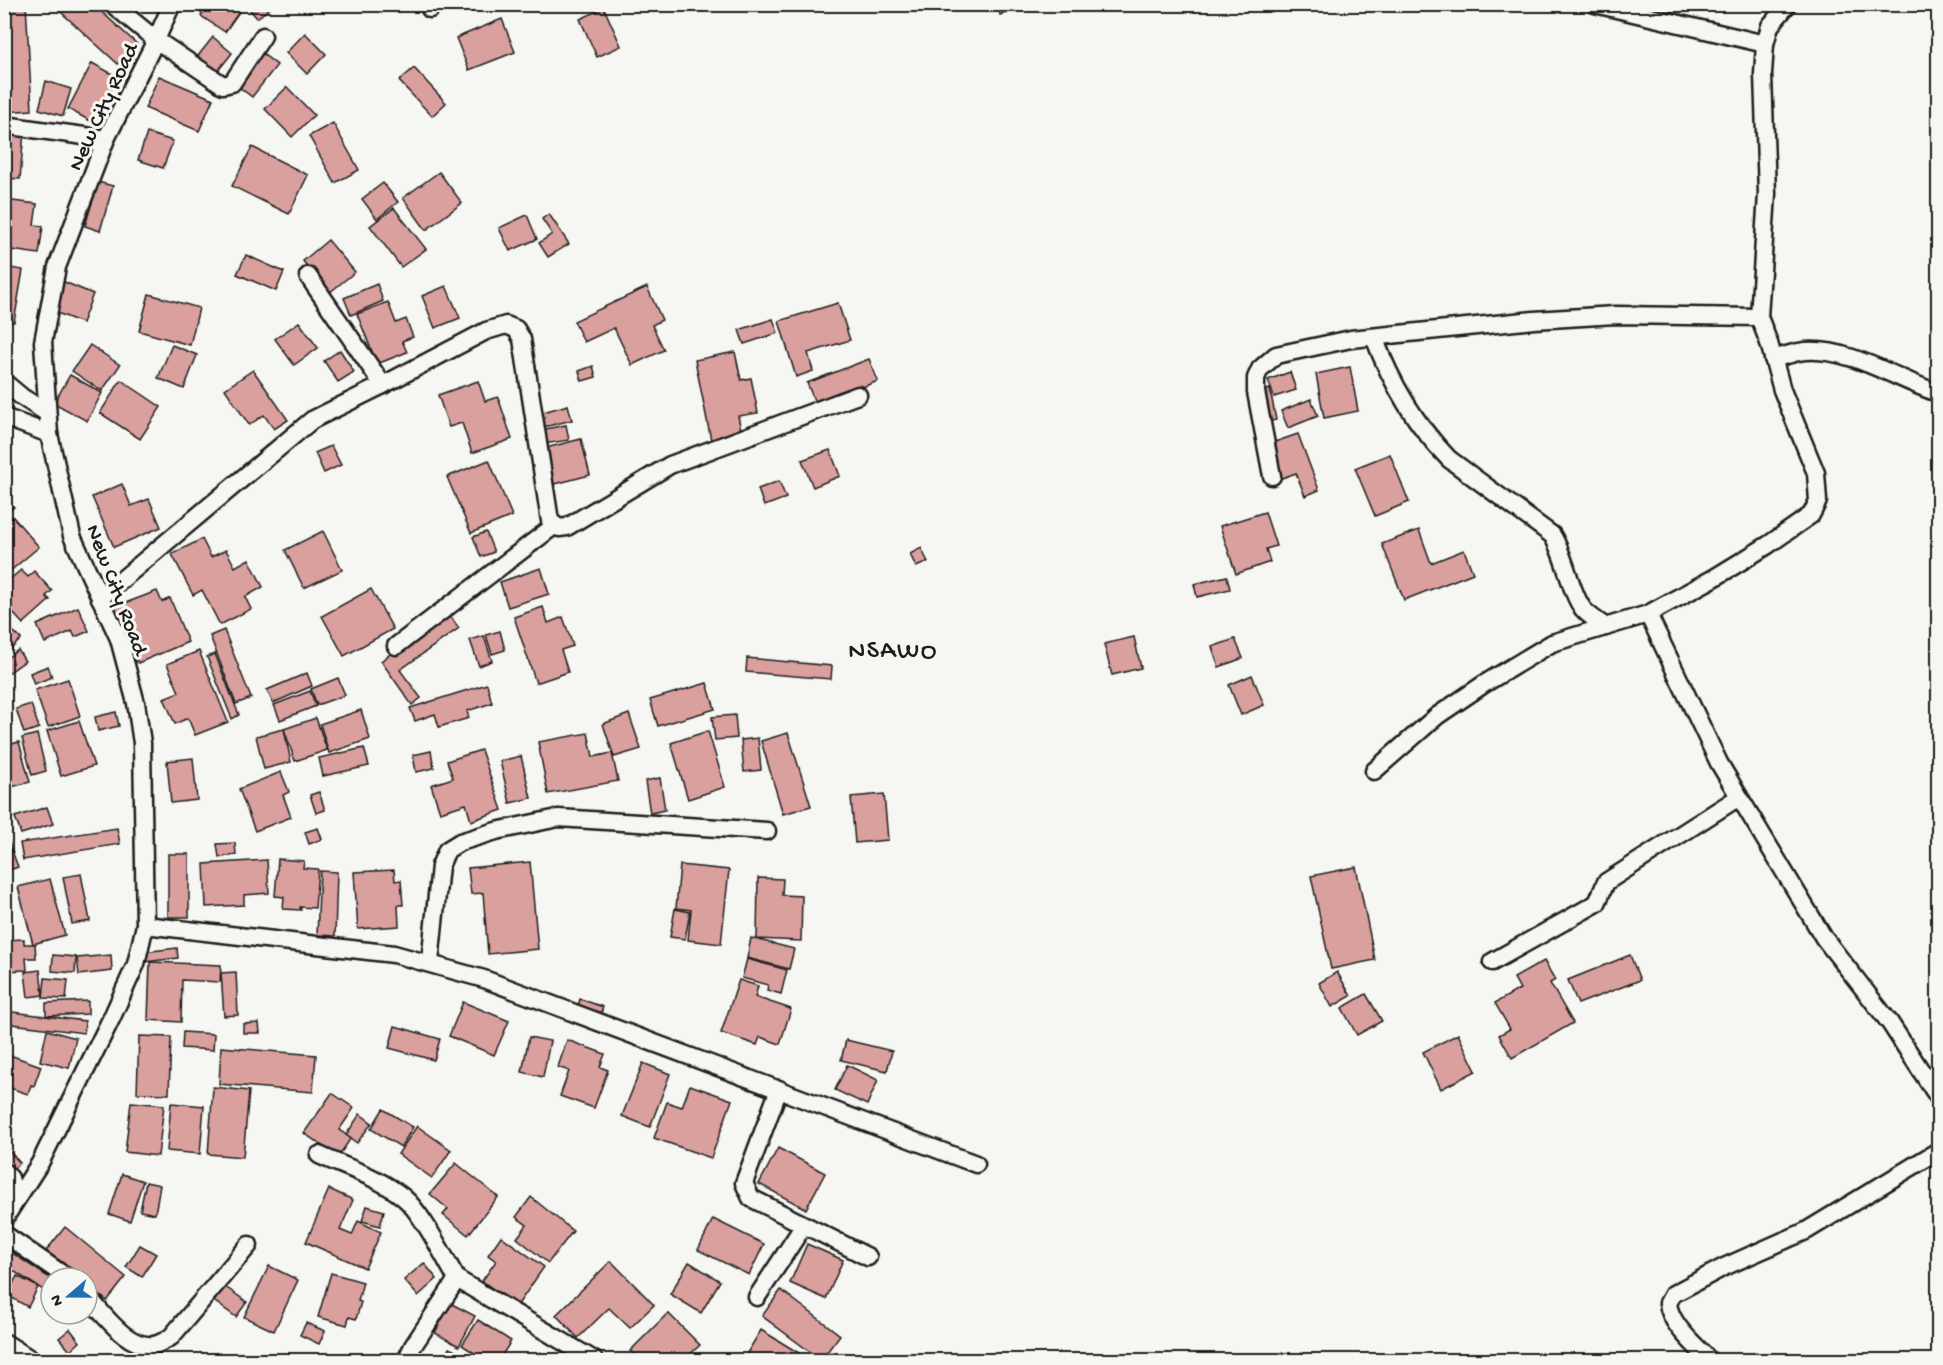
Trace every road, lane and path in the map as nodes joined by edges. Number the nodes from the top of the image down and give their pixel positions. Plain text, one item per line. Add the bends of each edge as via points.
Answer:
1 (112, 4) edge
2 (172, 4) edge
3 (1595, 4) edge
4 (1788, 4) edge
5 (263, 36) dead end
6 (156, 40) junction
7 (1765, 44) junction
8 (4, 125) edge
9 (106, 139) junction
10 (308, 276) dead end
11 (1759, 317) junction
12 (1374, 337) junction
13 (1773, 359) junction
14 (4, 382) edge
15 (383, 385) junction
16 (1938, 393) edge
17 (858, 395) dead end
18 (47, 413) junction
19 (4, 417) edge
20 (49, 434) junction
21 (1272, 476) dead end
22 (554, 526) junction
23 (100, 598) junction
24 (1648, 614) junction
25 (1606, 627) junction
26 (396, 646) dead end
27 (1374, 771) dead end
28 (1739, 797) junction
29 (767, 831) dead end
30 (145, 925) junction
31 (1492, 962) dead end
32 (430, 963) junction
33 (779, 1089) junction
34 (1938, 1097) edge
35 (1938, 1151) edge
36 (319, 1155) dead end
37 (976, 1164) dead end
38 (4, 1173) edge
39 (16, 1199) junction
40 (4, 1219) edge
41 (804, 1225) junction
42 (4, 1234) edge
43 (249, 1245) dead end
44 (868, 1257) dead end
45 (51, 1266) edge
46 (457, 1279) junction
47 (757, 1297) dead end
48 (99, 1309) edge
49 (4, 1342) edge
50 (32, 1360) edge
51 (406, 1360) edge
52 (594, 1360) edge
53 (1709, 1360) edge

1 - 6 street
2 - 6 street, New City Road
3 - 7 street
4 - 7 street via 1770,26
5 - 6 street via 232,83 223,85
6 - 9 street, New City Road
7 - 11 street via 1767,194
8 - 9 street
9 - 18 street, New City Road via 57,267 43,342
10 - 15 street
11 - 12 street via 1616,315
11 - 13 street
12 - 21 street via 1282,353 1260,369 1256,392
12 - 25 street via 1403,400 1439,449 1552,535 1584,611
13 - 16 street via 1803,351 1826,352
13 - 24 street via 1816,473 1818,501 1811,515 1768,545
14 - 18 street
15 - 22 street via 486,331 506,325 516,328 522,339 550,521
15 - 23 street via 312,420
17 - 22 street via 686,458 567,527
18 - 20 street, New City Road
19 - 20 street
20 - 23 street, New City Road via 72,536
22 - 26 street
23 - 30 street, New City Road via 118,639 142,743
24 - 25 street
24 - 28 street
25 - 27 street via 1552,643 1484,684 1437,716
28 - 31 street via 1606,882 1597,903
28 - 34 street via 1824,939 1890,1023
29 - 32 street via 558,818 460,842 447,850 440,866
30 - 32 street via 394,954
30 - 39 street, New City Road via 136,964 112,1017 40,1163
32 - 33 street via 484,979
33 - 37 street
33 - 41 street via 744,1182 751,1198
35 - 53 street via 1806,1231 1673,1294 1668,1304 1672,1315
36 - 46 street via 382,1183 405,1198
38 - 39 street via 10,1178
39 - 40 street, New City Road
41 - 44 street
41 - 47 street
42 - 45 street
43 - 48 street via 171,1337 154,1345 129,1340
46 - 51 street
46 - 52 street
49 - 50 street

